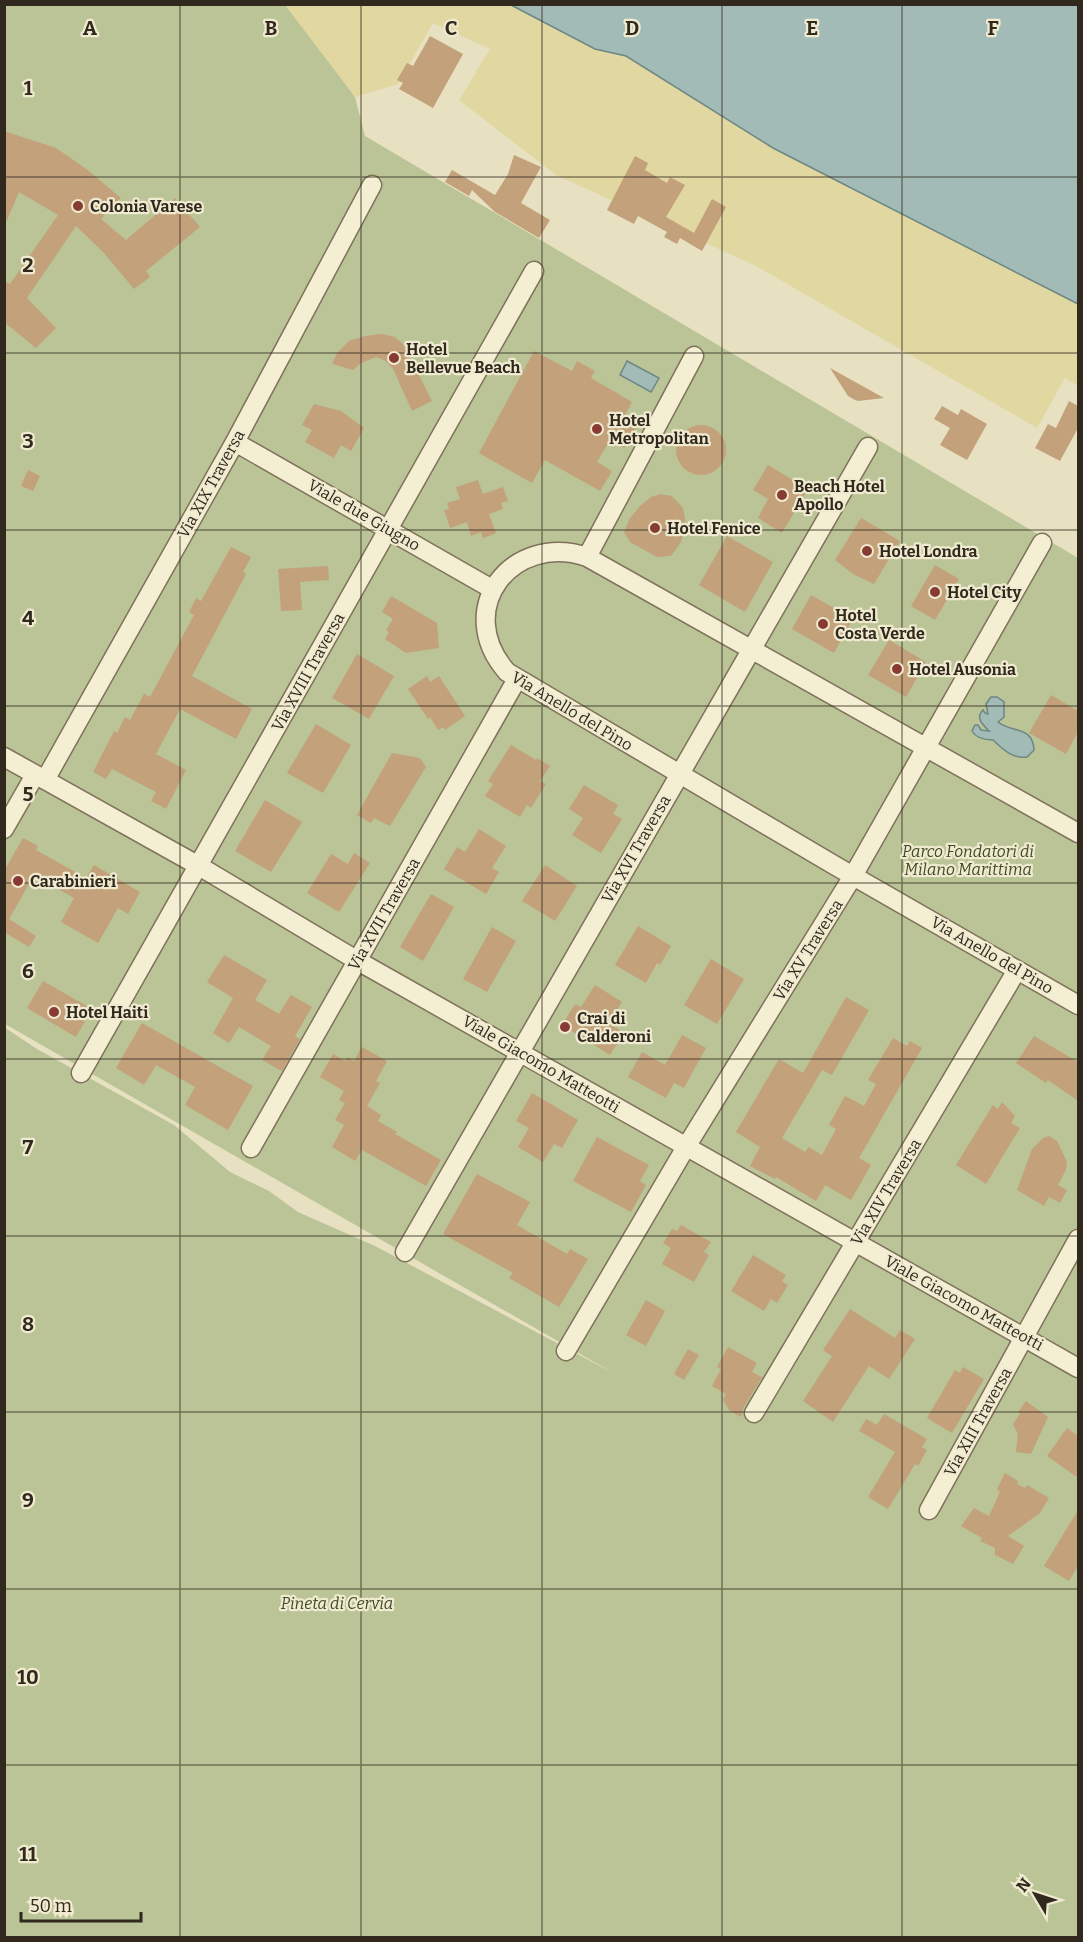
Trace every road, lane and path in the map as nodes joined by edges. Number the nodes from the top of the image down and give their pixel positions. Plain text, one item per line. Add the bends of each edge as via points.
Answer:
1 (372, 185) dead end
2 (534, 271) dead end
3 (694, 356) dead end
4 (235, 442) junction
5 (868, 447) dead end
6 (389, 529) junction
7 (1042, 543) dead end
8 (587, 557) junction
9 (492, 589) junction
10 (750, 650) junction
11 (517, 679) junction
12 (926, 748) junction
13 (4, 758) edge
14 (679, 775) junction
15 (40, 777) junction
16 (4, 829) edge
17 (1078, 833) edge
18 (199, 866) junction
19 (853, 876) junction
20 (357, 961) junction
21 (1017, 970) junction
22 (1078, 1005) edge
23 (519, 1052) junction
24 (81, 1073) dead end
25 (686, 1147) junction
26 (251, 1148) dead end
27 (1078, 1239) edge
28 (855, 1243) junction
29 (405, 1252) dead end
30 (1025, 1338) junction
31 (566, 1351) dead end
32 (1078, 1368) edge
33 (754, 1413) dead end
34 (929, 1510) dead end

1 - 4 street, Via XIX Traversa
2 - 6 street, Via XVIII Traversa
3 - 8 street
4 - 6 street, Viale due Giugno
4 - 15 street, Via XIX Traversa
5 - 10 street, Via XVI Traversa
6 - 9 street, Viale due Giugno
6 - 18 street, Via XVIII Traversa
7 - 12 street, Via XV Traversa
8 - 9 street via 564,552 533,556 509,570
8 - 10 street
9 - 11 street, Via Anello del Pino via 486,609 489,642 498,662
10 - 12 street
10 - 14 street, Via XVI Traversa
11 - 14 street, Via Anello del Pino
11 - 20 street, Via XVII Traversa
12 - 17 street
12 - 19 street, Via XV Traversa
13 - 15 street, Viale Giacomo Matteotti
14 - 19 street, Via Anello del Pino
14 - 23 street, Via XVI Traversa
15 - 16 street, Via XIX Traversa
15 - 18 street, Viale Giacomo Matteotti
18 - 20 street, Viale Giacomo Matteotti
18 - 24 street, Via XVIII Traversa
19 - 21 street, Via Anello del Pino
19 - 25 street, Via XV Traversa
20 - 23 street, Viale Giacomo Matteotti
20 - 26 street, Via XVII Traversa
21 - 22 street, Via Anello del Pino
21 - 28 street, Via XIV Traversa
23 - 25 street, Viale Giacomo Matteotti
23 - 29 street, Via XVI Traversa
25 - 28 street, Viale Giacomo Matteotti
25 - 31 street, Via XV Traversa
27 - 30 street, Via XIII Traversa
28 - 30 street, Viale Giacomo Matteotti
28 - 33 street, Via XIV Traversa
30 - 32 street, Viale Giacomo Matteotti
30 - 34 street, Via XIII Traversa

